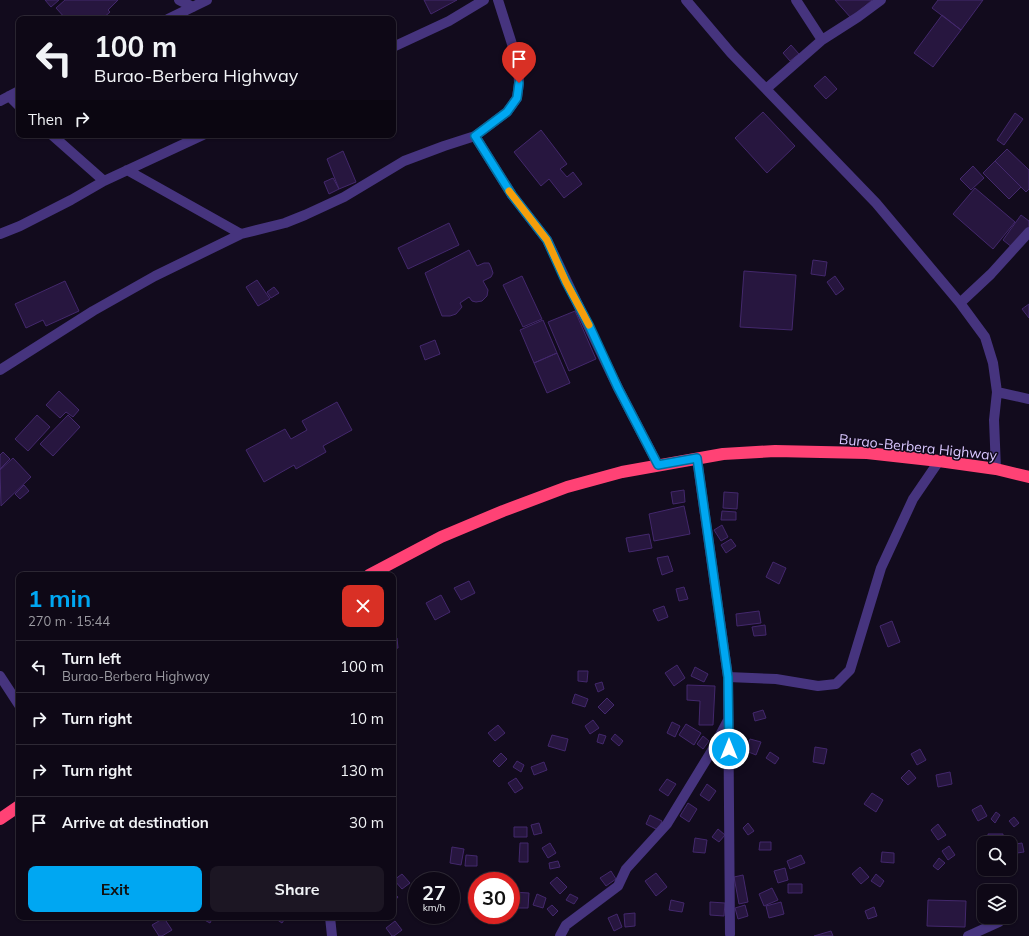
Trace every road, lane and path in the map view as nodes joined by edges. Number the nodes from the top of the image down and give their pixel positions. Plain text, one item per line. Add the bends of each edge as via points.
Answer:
1 (179, 0) edge
2 (207, 0) edge
3 (484, 0) edge
4 (498, 0) edge
5 (686, 0) edge
6 (796, 0) edge
7 (880, 0) edge
8 (193, 7) junction
9 (174, 16) edge
10 (822, 40) junction
11 (396, 46) edge
12 (766, 89) junction
13 (16, 93) edge
14 (4, 99) edge
15 (16, 105) edge
16 (475, 136) junction
17 (55, 138) edge
18 (196, 138) edge
19 (127, 170) junction
20 (104, 181) junction
21 (1029, 232) edge
22 (0, 234) edge
23 (241, 234) junction
24 (960, 303) junction
25 (0, 370) edge
26 (997, 392) junction
27 (1029, 399) edge
28 (697, 458) junction
29 (939, 461) junction
30 (658, 465) junction
31 (996, 469) junction
32 (1029, 477) edge
33 (375, 572) edge
34 (0, 676) edge
35 (728, 677) junction
36 (16, 700) edge
37 (729, 718) junction
38 (16, 808) edge
39 (0, 819) edge
40 (330, 920) edge
41 (995, 924) edge
42 (730, 934) dead end
43 (332, 936) edge
44 (560, 936) edge
45 (968, 936) edge

1 - 8 street
2 - 8 street
3 - 11 street via 449,21
4 - 16 street via 518,63 517,98 507,112
5 - 12 street
6 - 10 street
7 - 10 street
8 - 9 street
10 - 12 street
12 - 24 street via 876,203
13 - 14 street
14 - 15 street
16 - 23 street via 404,161 344,197 305,216
16 - 30 street via 512,195 547,240
17 - 20 street
18 - 19 street
19 - 20 street
19 - 23 street
20 - 22 street via 46,214
21 - 24 street via 991,274
23 - 25 street via 155,276 93,311
24 - 26 street via 985,337 993,363
26 - 27 street
26 - 31 street via 994,420
28 - 29 highway, Burao-Berbera Highway via 775,451 867,454
28 - 30 highway, Burao-Berbera Highway
28 - 35 street
29 - 31 highway, Burao-Berbera Highway
29 - 35 street via 913,499 881,568 850,670 836,684 818,686 776,679
30 - 33 highway, Burao-Berbera Highway via 567,487 503,511 441,537
31 - 32 highway, Burao-Berbera Highway
34 - 36 street
35 - 37 street
37 - 42 street
37 - 44 street via 712,752 667,824 626,869 618,886 566,925
38 - 39 highway
40 - 43 street
41 - 45 street

